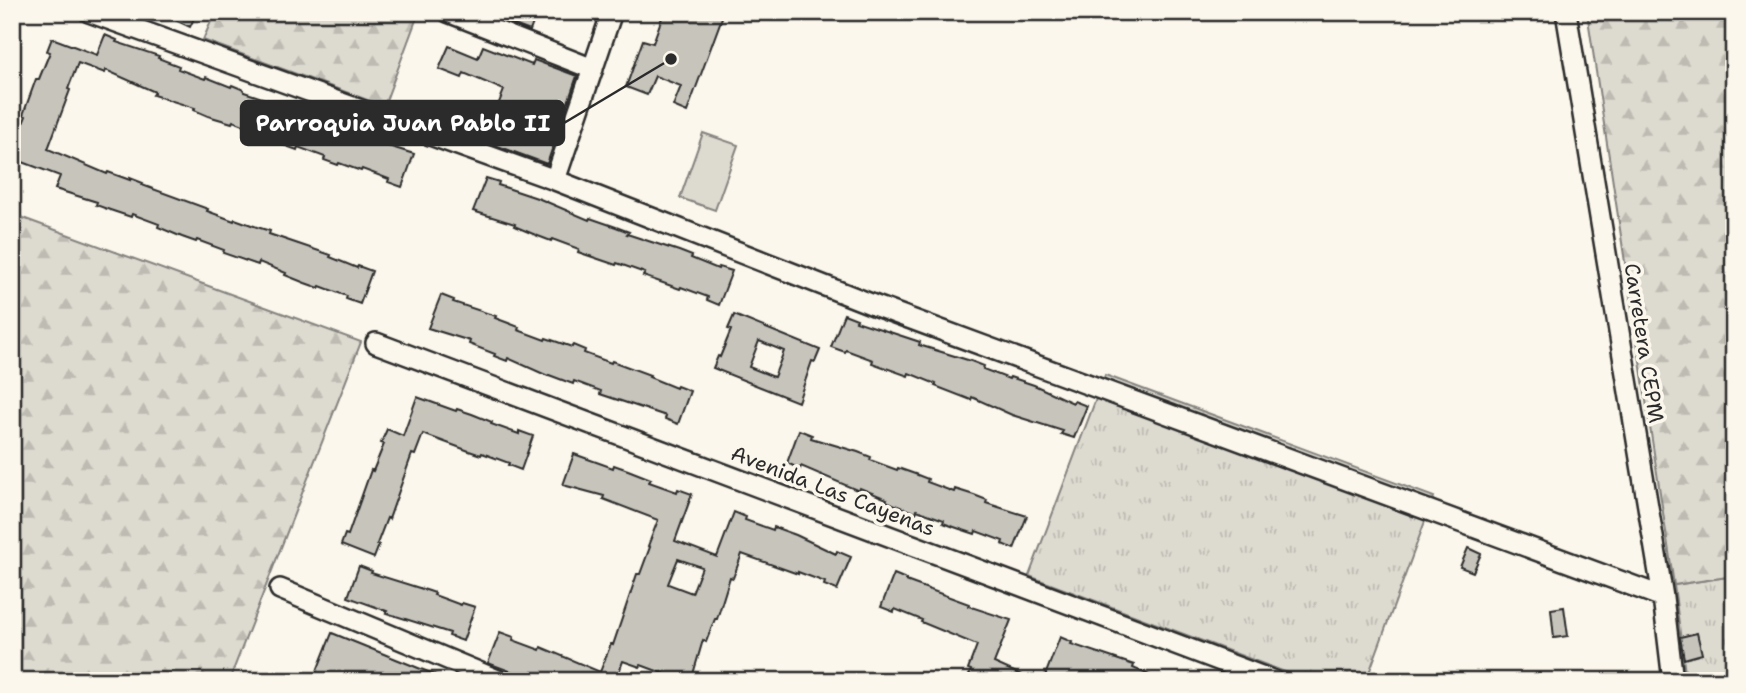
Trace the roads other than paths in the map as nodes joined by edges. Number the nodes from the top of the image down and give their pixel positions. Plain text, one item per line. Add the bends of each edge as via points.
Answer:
1 (89, 12) edge
2 (448, 12) edge
3 (612, 12) edge
4 (1566, 12) edge
5 (593, 69) junction
6 (555, 180) junction
7 (376, 343) dead end
8 (280, 589) dead end
9 (1663, 597) junction
10 (500, 681) edge
11 (1274, 681) edge
12 (1673, 681) edge

1 - 6 street
2 - 5 street
3 - 5 street
4 - 9 street, Carretera CEPM
5 - 6 street
6 - 9 street via 889,311
7 - 11 street, Avenida Las Cayenas
8 - 10 street
9 - 12 street, Carretera CEPM

